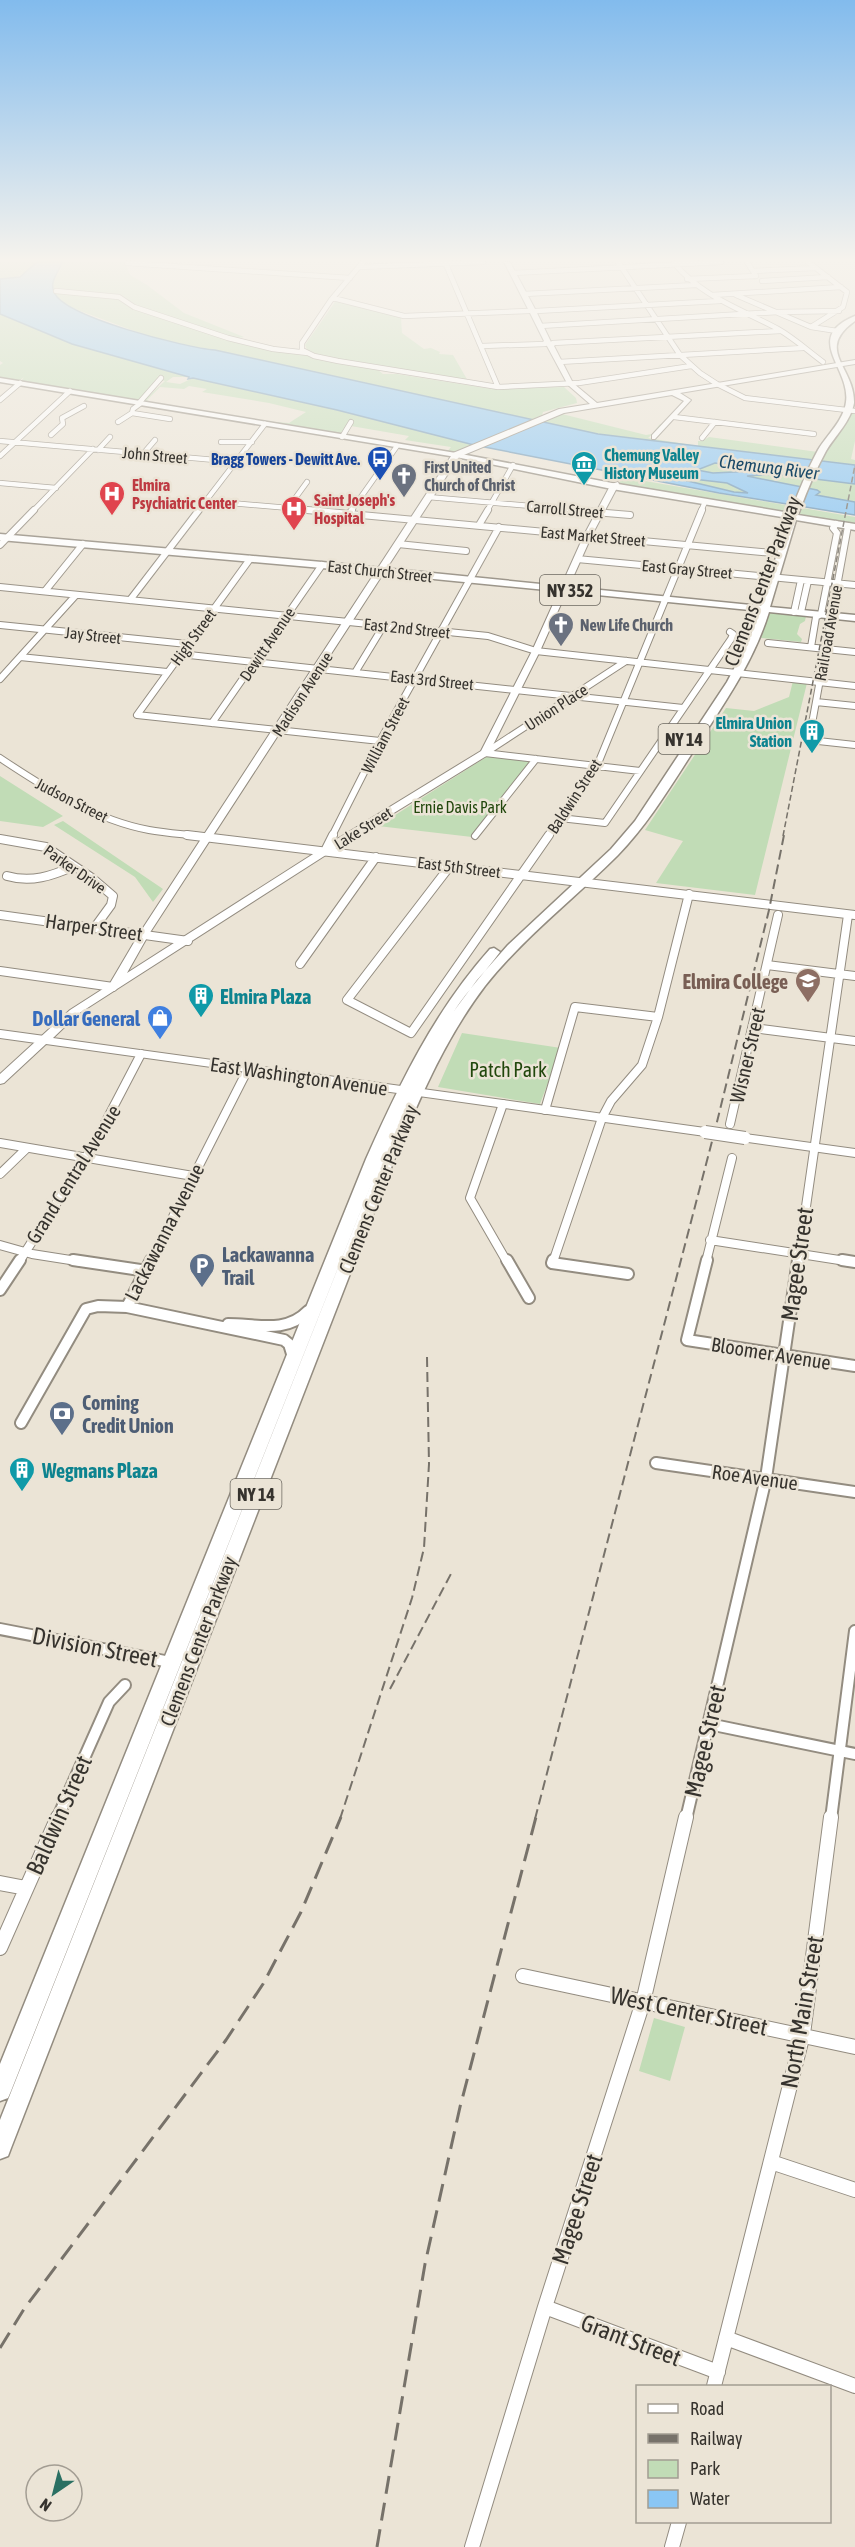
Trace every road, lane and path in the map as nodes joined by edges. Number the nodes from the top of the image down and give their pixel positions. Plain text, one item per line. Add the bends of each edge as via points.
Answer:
1 (6, 381) edge
2 (159, 381) edge
3 (458, 381) edge
4 (496, 381) edge
5 (568, 381) edge
6 (591, 381) edge
7 (713, 381) edge
8 (749, 381) edge
9 (849, 381) edge
10 (20, 383) junction
11 (570, 384) junction
12 (720, 386) junction
13 (498, 387) junction
14 (691, 390) junction
15 (70, 391) junction
16 (674, 393) junction
17 (686, 398) junction
18 (585, 399) junction
19 (0, 400) edge
20 (140, 403) junction
21 (595, 405) junction
22 (84, 406) dead end
23 (570, 409) junction
24 (847, 410) edge
25 (132, 413) junction
26 (43, 417) junction
27 (674, 417) junction
28 (62, 418) junction
29 (170, 419) dead end
30 (118, 422) dead end
31 (351, 422) dead end
32 (715, 422) junction
33 (265, 424) junction
34 (814, 434) dead end
35 (51, 435) dead end
36 (342, 436) junction
37 (110, 437) dead end
38 (655, 437) dead end
39 (702, 438) dead end
40 (155, 440) dead end
41 (0, 441) edge
42 (15, 442) junction
43 (221, 442) dead end
44 (252, 442) junction
45 (398, 446) junction
46 (96, 449) junction
47 (143, 454) junction
48 (456, 455) junction
49 (0, 456) edge
50 (238, 462) junction
51 (513, 465) junction
52 (307, 482) dead end
53 (0, 483) edge
54 (614, 485) junction
55 (56, 488) junction
56 (428, 497) junction
57 (208, 501) junction
58 (705, 502) junction
59 (492, 503) junction
60 (288, 508) junction
61 (599, 512) junction
62 (349, 514) junction
63 (790, 514) junction
64 (630, 515) dead end
65 (413, 519) junction
66 (836, 524) junction
67 (479, 525) junction
68 (499, 527) junction
69 (851, 527) edge
70 (588, 535) junction
71 (2, 540) edge
72 (83, 544) junction
73 (398, 544) junction
74 (688, 544) junction
75 (466, 551) dead end
76 (167, 552) junction
77 (773, 553) junction
78 (250, 559) junction
79 (577, 559) junction
80 (831, 559) junction
81 (841, 560) junction
82 (322, 565) junction
83 (678, 568) junction
84 (380, 571) junction
85 (770, 577) junction
86 (805, 580) junction
87 (469, 581) junction
88 (832, 583) junction
89 (855, 585) edge
90 (0, 587) edge
91 (563, 590) junction
92 (45, 591) junction
93 (76, 595) junction
94 (665, 599) junction
95 (130, 600) junction
96 (213, 608) junction
97 (759, 608) junction
98 (798, 612) junction
99 (820, 614) junction
100 (286, 616) junction
101 (833, 616) junction
102 (855, 618) edge
103 (347, 622) junction
104 (0, 625) edge
105 (384, 625) junction
106 (45, 629) junction
107 (442, 631) junction
108 (729, 632) dead end
109 (768, 643) dead end
110 (186, 644) junction
111 (811, 647) junction
112 (826, 649) junction
113 (536, 651) junction
114 (855, 652) edge
115 (180, 654) junction
116 (20, 657) junction
117 (626, 661) junction
118 (256, 662) junction
119 (638, 662) junction
120 (320, 668) junction
121 (709, 670) junction
122 (356, 671) junction
123 (167, 672) junction
124 (733, 672) junction
125 (415, 678) junction
126 (0, 679) edge
127 (816, 681) junction
128 (855, 686) edge
129 (517, 689) junction
130 (573, 695) junction
131 (624, 701) junction
132 (816, 702) junction
133 (855, 706) edge
134 (683, 708) junction
135 (212, 723) junction
136 (279, 729) junction
137 (380, 741) junction
138 (855, 745) edge
139 (485, 753) junction
140 (0, 758) edge
141 (536, 759) junction
142 (597, 766) junction
143 (640, 771) junction
144 (560, 818) junction
145 (148, 830) joint
146 (475, 836) dead end
147 (208, 837) junction
148 (0, 839) edge
149 (325, 851) junction
150 (376, 857) junction
151 (74, 866) junction
152 (450, 866) junction
153 (522, 875) junction
154 (7, 876) dead end
155 (576, 882) junction
156 (689, 894) junction
157 (0, 915) edge
158 (778, 915) dead end
159 (852, 915) edge
160 (96, 927) junction
161 (144, 934) junction
162 (188, 941) junction
163 (300, 964) dead end
164 (767, 964) junction
165 (0, 971) edge
166 (840, 974) junction
167 (855, 975) edge
168 (113, 987) junction
169 (658, 1017) junction
170 (753, 1028) junction
171 (0, 1034) edge
172 (831, 1038) junction
173 (44, 1040) junction
174 (855, 1041) edge
175 (141, 1054) junction
176 (248, 1069) junction
177 (0, 1080) edge
178 (411, 1091) junction
179 (503, 1104) junction
180 (545, 1110) junction
181 (602, 1118) junction
182 (730, 1124) dead end
183 (0, 1143) edge
184 (814, 1147) junction
185 (27, 1148) junction
186 (855, 1153) edge
187 (732, 1158) dead end
188 (84, 1159) junction
189 (0, 1174) edge
190 (193, 1176) junction
191 (710, 1240) junction
192 (0, 1245) edge
193 (25, 1252) junction
194 (799, 1254) junction
195 (855, 1262) edge
196 (147, 1270) junction
197 (628, 1274) dead end
198 (0, 1290) edge
199 (318, 1297) junction
200 (529, 1298) dead end
201 (127, 1307) junction
202 (217, 1324) junction
203 (784, 1355) junction
204 (293, 1360) junction
205 (855, 1366) edge
206 (21, 1423) dead end
207 (656, 1463) dead end
208 (766, 1478) junction
209 (855, 1492) edge
210 (0, 1629) edge
211 (855, 1631) edge
212 (181, 1665) junction
213 (125, 1685) dead end
214 (709, 1724) junction
215 (839, 1751) junction
216 (855, 1754) edge
217 (0, 1883) edge
218 (26, 1888) junction
219 (0, 1948) edge
220 (523, 1976) dead end
221 (643, 2002) junction
222 (803, 2034) junction
223 (855, 2047) edge
224 (0, 2091) edge
225 (0, 2148) edge
226 (771, 2162) junction
227 (855, 2190) edge
228 (545, 2307) junction
229 (726, 2338) junction
230 (716, 2380) edge
231 (855, 2386) edge
232 (679, 2523) edge
233 (472, 2547) edge
234 (672, 2547) edge

1 - 10 main road
2 - 20 street
3 - 13 street
4 - 13 street
5 - 11 main road
6 - 11 street
7 - 12 street
8 - 12 main road
9 - 24 main road, Clemens Center Parkway / NY 14
10 - 15 main road
10 - 19 street
11 - 13 street
11 - 18 main road
12 - 14 main road
12 - 24 street via 745,398
14 - 16 main road
14 - 17 main road
15 - 20 main road
15 - 26 street
16 - 17 main road
16 - 21 main road
17 - 27 main road
18 - 21 main road
18 - 23 main road
20 - 25 street
20 - 33 main road
21 - 23 main road
22 - 28 street
23 - 48 main road
24 - 63 main road, Clemens Center Parkway / NY 14 via 820,449
25 - 29 street
25 - 30 street
26 - 28 street
26 - 42 street
27 - 32 street
27 - 38 main road
28 - 35 street via 63,424
31 - 36 street
32 - 34 street
32 - 39 street
33 - 36 main road
33 - 44 street
36 - 45 main road
37 - 46 street
40 - 47 street
41 - 42 street, John Street
42 - 46 street, John Street
42 - 49 street
43 - 44 street
44 - 50 street
45 - 48 main road
45 - 62 street
46 - 47 street, John Street
46 - 55 street
47 - 50 street, John Street
48 - 51 main road
48 - 56 main road, Madison Avenue
50 - 57 street
51 - 54 main road
51 - 59 street
52 - 60 street
53 - 55 street
54 - 58 main road
54 - 61 main road
55 - 71 street
56 - 59 street, Carroll Street
56 - 65 main road, Madison Avenue
57 - 60 street, East Market Street
57 - 76 street
58 - 63 main road
58 - 74 street, Baldwin Street
59 - 61 street, Carroll Street
59 - 67 street
60 - 62 street, East Market Street
61 - 64 street, Carroll Street
61 - 70 main road
62 - 65 street, East Market Street
63 - 66 main road
63 - 77 main road, Clemens Center Parkway / NY 14
63 - 85 main road, Clemens Center Parkway / NY 14
65 - 67 street, East Market Street
65 - 73 main road, Madison Avenue
66 - 69 main road
66 - 80 street
67 - 68 street, East Market Street
68 - 70 street, East Market Street
68 - 87 street, William Street
69 - 81 street, Railroad Avenue
70 - 74 street, East Market Street
70 - 79 main road
71 - 72 main road, East Church Street / NY 352
72 - 76 main road, East Church Street / NY 352
72 - 92 street
73 - 75 street
73 - 84 main road, Madison Avenue
74 - 77 street, East Market Street
74 - 83 street, Baldwin Street
76 - 78 main road, East Church Street / NY 352
76 - 95 street
77 - 85 main road, Clemens Center Parkway / NY 14
78 - 82 main road, East Church Street / NY 352
78 - 96 street, High Street
79 - 83 street, East Gray Street
79 - 91 main road
80 - 81 street
80 - 88 street
81 - 88 street, Railroad Avenue
82 - 84 main road, East Church Street / NY 352
82 - 100 street, Dewitt Avenue
83 - 85 street, East Gray Street
83 - 94 street, Baldwin Street
84 - 87 main road, East Church Street / NY 352
84 - 103 main road, Madison Avenue
85 - 86 street, East Gray Street
85 - 97 main road, Clemens Center Parkway / NY 14
86 - 88 street, East Gray Street
86 - 98 street
87 - 91 main road, East Church Street / NY 352
87 - 107 street, William Street
88 - 89 street, East Gray Street
88 - 99 street, Railroad Avenue
88 - 101 street, Railroad Avenue
90 - 92 street, East 2nd Street
91 - 94 main road, East Church Street / NY 352
91 - 113 main road
92 - 93 street, East 2nd Street
93 - 95 street, East 2nd Street
93 - 106 street
94 - 97 main road, East Church Street / NY 352
94 - 119 street, Baldwin Street
95 - 96 street, East 2nd Street
96 - 100 street, East 2nd Street
96 - 110 street, High Street
97 - 98 main road, NY 352
97 - 124 main road, Clemens Center Parkway / NY 14 via 759,628
98 - 99 main road, NY 352
99 - 101 main road, NY 352
99 - 111 street, Railroad Avenue via 816,617
100 - 103 street, East 2nd Street
100 - 118 street, Dewitt Avenue
101 - 102 main road, NY 352
101 - 112 street, Railroad Avenue
103 - 105 street, East 2nd Street
103 - 120 main road, Madison Avenue
104 - 106 street, Jay Street
105 - 107 street, East 2nd Street
105 - 122 street
106 - 110 street, Jay Street
106 - 116 street
107 - 113 street, East 2nd Street via 488,636
107 - 125 street, William Street
108 - 121 street via 733,634 731,639
109 - 111 street
110 - 115 street, High Street
111 - 112 street
112 - 114 street
112 - 127 street, Railroad Avenue
113 - 117 street, East 2nd Street
113 - 129 main road
115 - 118 street, East 3rd Street
115 - 123 street, High Street
116 - 123 street
116 - 126 street
117 - 119 street, East 2nd Street
117 - 130 street, Union Place
118 - 120 street, East 3rd Street
118 - 135 street, Dewitt Avenue
119 - 121 street, East 2nd Street
119 - 131 street, Baldwin Street
120 - 122 street, East 3rd Street
120 - 136 main road, Madison Avenue
121 - 124 street, East 2nd Street
121 - 134 street
122 - 125 street, East 3rd Street
123 - 135 street, High Street via 137,715
124 - 127 street, East 2nd Street
124 - 155 main road, Clemens Center Parkway / NY 14 via 642,820
125 - 129 street, East 3rd Street
125 - 137 street, William Street
127 - 128 street, East 2nd Street
127 - 132 street, Railroad Avenue
129 - 130 street, East 3rd Street
129 - 139 main road
130 - 131 street, East 3rd Street
130 - 139 street, Union Place
131 - 134 street, East 3rd Street
131 - 142 street, Baldwin Street
132 - 133 street
132 - 138 street, Railroad Avenue via 809,740
134 - 143 street
135 - 136 street
136 - 137 street
136 - 147 main road, Madison Avenue
137 - 149 street, William Street
139 - 141 street
139 - 149 main road, Lake Street
140 - 145 street, Judson Street via 88,810
141 - 142 street
141 - 146 street
142 - 143 street
142 - 144 street, Baldwin Street
143 - 144 street via 605,823
144 - 153 street, Baldwin Street
145 - 147 street, East 5th Street
147 - 149 street, East 5th Street
147 - 161 main road, Madison Avenue
148 - 151 street, Parker Drive via 46,847
149 - 150 street, East 5th Street
149 - 162 main road, Lake Street
150 - 152 street, East 5th Street
150 - 163 street
151 - 154 street via 35,880
151 - 160 street, Parker Drive via 113,896
152 - 153 street, East 5th Street
152 - 153 street, Baldwin Street via 347,1000 411,1033
153 - 155 street, East 5th Street
155 - 156 street, East 5th Street
155 - 178 main road, Clemens Center Parkway / NY 14 via 480,984
156 - 159 street, East 5th Street
156 - 169 street
157 - 160 street, Harper Street
158 - 164 street, Wisner Street
159 - 166 street, Magee Street
160 - 161 street, Harper Street
161 - 162 street, Harper Street
161 - 168 main road, Madison Avenue
162 - 168 main road, Lake Street
164 - 166 street
164 - 170 street, Wisner Street
165 - 168 street
166 - 167 street
166 - 172 street, Magee Street
168 - 173 main road, Lake Street via 74,1012
169 - 180 street via 575,1007
169 - 181 street via 642,1065 611,1101
170 - 172 street
170 - 182 street, Wisner Street
171 - 173 street, East Washington Avenue
172 - 174 street
172 - 184 street, Magee Street
173 - 175 main road, East Washington Avenue
173 - 177 main road, Lake Street
175 - 176 main road, East Washington Avenue
175 - 188 street, Grand Central Avenue
176 - 178 main road, East Washington Avenue
176 - 190 street, Lackawanna Avenue
178 - 179 main road, East Washington Avenue
178 - 199 main road, Clemens Center Parkway / NY 14 via 373,1159
178 - 212 main road, Clemens Center Parkway / NY 14 via 350,1257
179 - 180 main road, East Washington Avenue
179 - 200 street via 470,1198
180 - 181 main road, East Washington Avenue
181 - 184 main road, East Washington Avenue, bridge
181 - 197 street via 552,1263
183 - 185 street
184 - 186 main road, East Washington Avenue
184 - 194 street, Magee Street
185 - 188 street
185 - 189 street
187 - 191 street
188 - 190 street
188 - 193 street, Grand Central Avenue
190 - 196 street, Lackawanna Avenue
191 - 194 street
191 - 203 street, Bloomer Avenue via 687,1340
192 - 193 street
193 - 196 street
193 - 198 street, Grand Central Avenue
194 - 195 street
194 - 203 street, Magee Street
196 - 201 street, Lackawanna Avenue
199 - 202 street via 294,1324
199 - 204 main road, Clemens Center Parkway / NY 14
201 - 202 street
201 - 206 street, Lackawanna Avenue via 86,1309
202 - 204 street via 284,1340 292,1350
203 - 205 street, Bloomer Avenue
203 - 208 street, Magee Street
204 - 212 main road, Clemens Center Parkway / NY 14
207 - 208 street, Roe Avenue
208 - 209 street, Roe Avenue
208 - 214 street, Magee Street
210 - 212 street, Division Street
211 - 215 street, North Main Street
212 - 224 main road, Clemens Center Parkway / NY 14
212 - 225 main road, Clemens Center Parkway / NY 14
213 - 218 street, Baldwin Street via 110,1702
214 - 215 street
214 - 221 street, Magee Street
215 - 216 street
215 - 222 street, North Main Street
217 - 218 street
218 - 219 street, Baldwin Street
220 - 221 street, West Center Street
221 - 222 street, West Center Street
221 - 228 street, Magee Street
222 - 223 street, West Center Street
222 - 226 street, North Main Street
226 - 227 street
226 - 229 street, North Main Street
228 - 230 street, Grant Street
228 - 233 street, Magee Street
229 - 230 street, North Main Street
229 - 231 street
232 - 234 street

